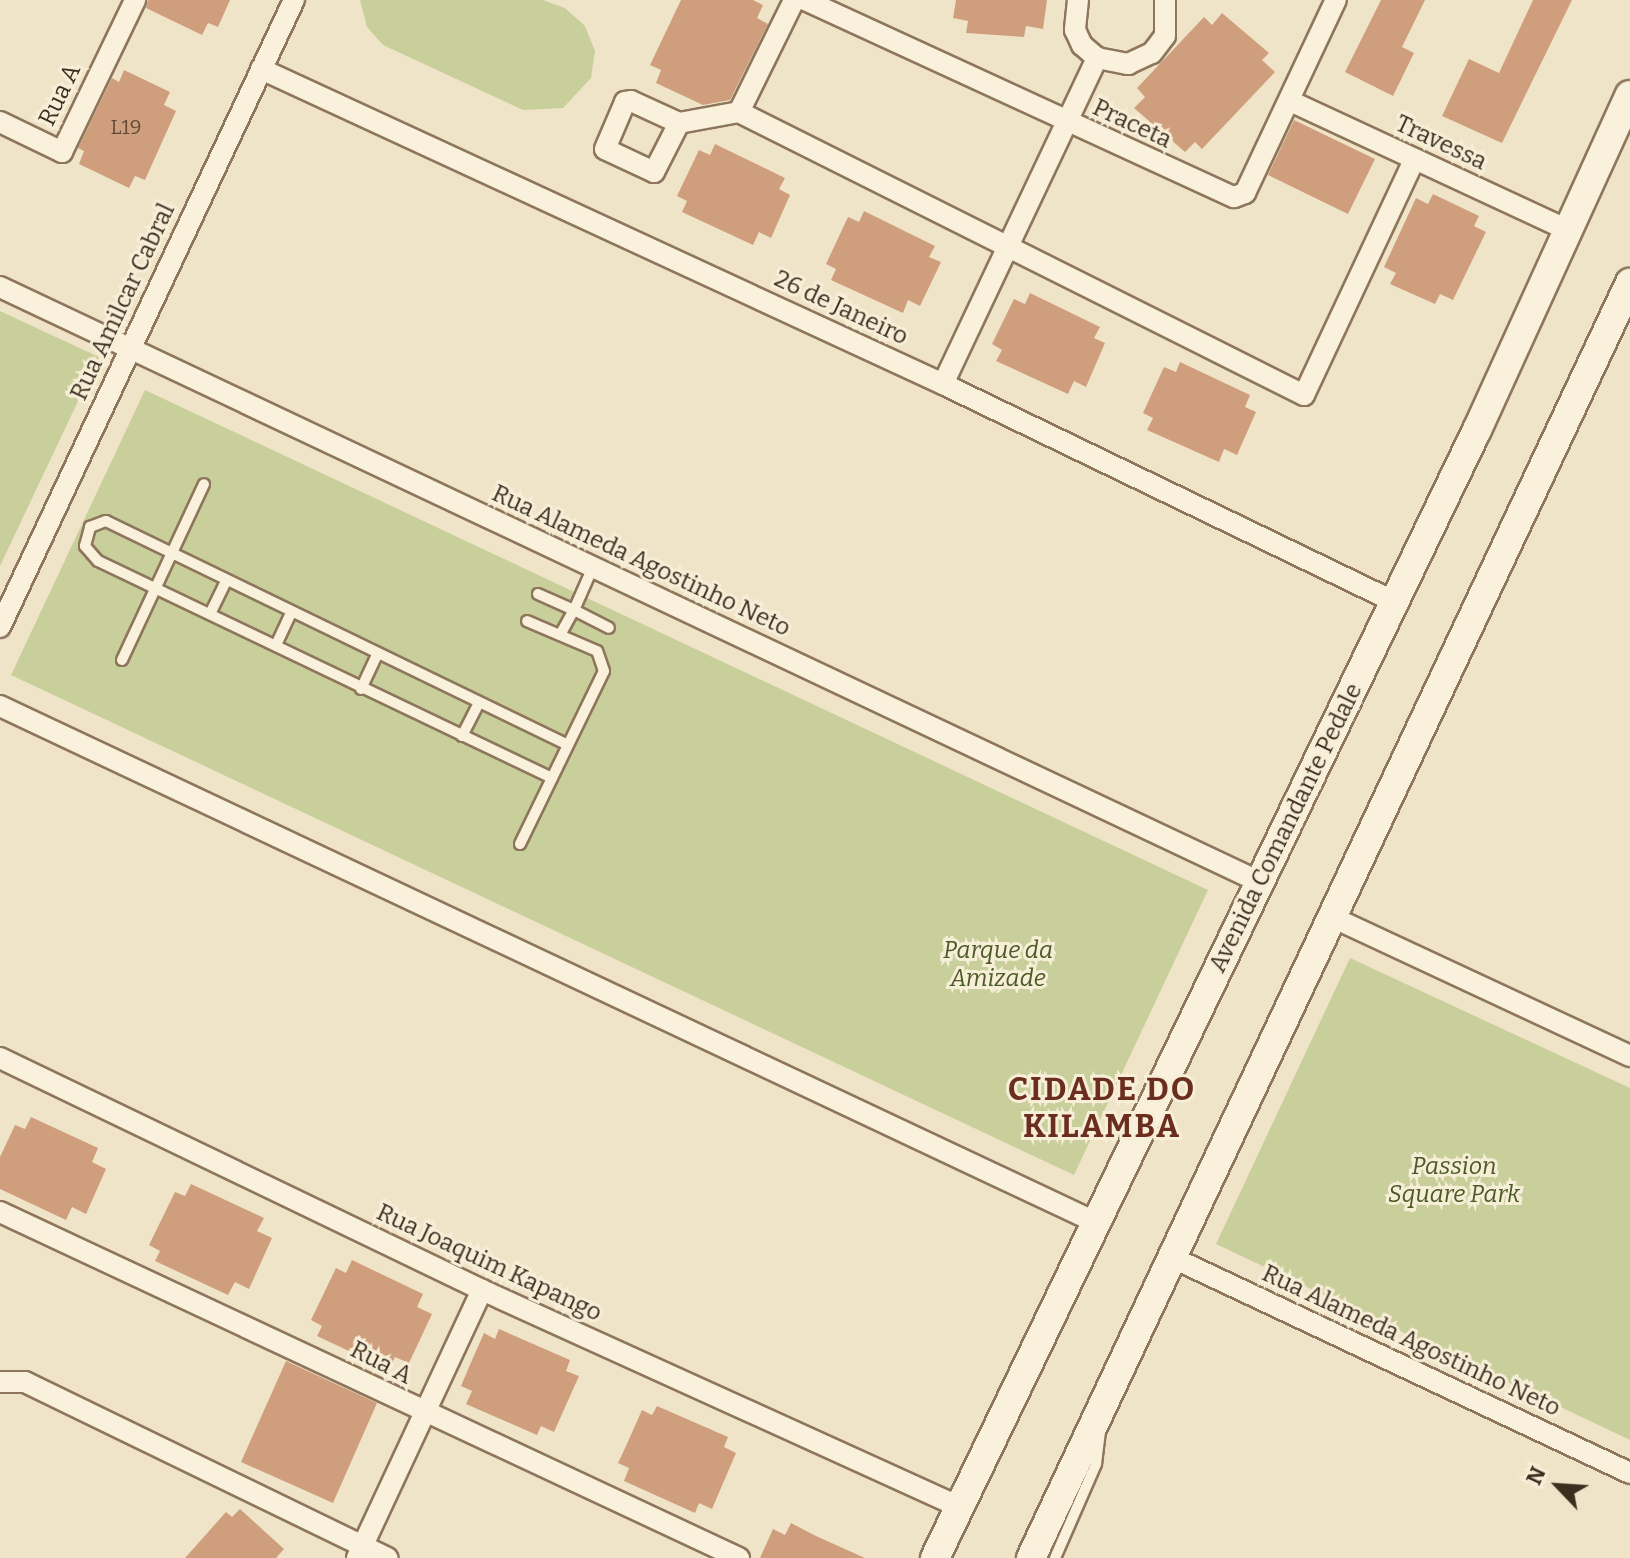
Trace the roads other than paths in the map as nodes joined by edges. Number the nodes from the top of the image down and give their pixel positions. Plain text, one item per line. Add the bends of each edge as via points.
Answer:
1 (135, 0) edge
2 (294, 0) edge
3 (794, 0) edge
4 (805, 0) edge
5 (1078, 0) edge
6 (1165, 0) edge
7 (1336, 0) edge
8 (1097, 58) junction
9 (261, 69) junction
10 (1630, 95) edge
11 (1290, 101) junction
12 (739, 112) junction
13 (0, 122) edge
14 (1065, 122) junction
15 (679, 123) dead end
16 (1414, 160) junction
17 (1570, 231) junction
18 (1004, 245) junction
19 (1630, 283) edge
20 (0, 287) edge
21 (130, 349) junction
22 (943, 384) junction
23 (204, 484) dead end
24 (169, 552) junction
25 (593, 567) junction
26 (226, 581) junction
27 (153, 586) junction
28 (538, 594) dead end
29 (1395, 602) junction
30 (574, 610) junction
31 (291, 613) junction
32 (210, 614) junction
33 (527, 621) dead end
34 (0, 627) edge
35 (609, 628) dead end
36 (560, 635) junction
37 (276, 645) junction
38 (377, 655) junction
39 (122, 660) dead end
40 (361, 689) junction
41 (478, 704) junction
42 (0, 706) edge
43 (462, 736) junction
44 (568, 745) junction
45 (552, 778) junction
46 (520, 844) dead end
47 (1260, 882) junction
48 (1334, 918) junction
49 (1630, 1056) edge
50 (0, 1058) edge
51 (0, 1212) edge
52 (1097, 1223) junction
53 (1169, 1256) junction
54 (482, 1290) junction
55 (0, 1382) edge
56 (424, 1414) junction
57 (1098, 1414) junction
58 (1630, 1473) edge
59 (960, 1507) junction
60 (359, 1552) edge
61 (388, 1558) edge
62 (739, 1558) edge
63 (935, 1558) edge
64 (1031, 1558) edge
65 (1055, 1558) edge

1 - 13 street, Rua A via 62,152
2 - 9 street, Rua Amilcar Cabral
3 - 12 street
4 - 14 street, Praceta
5 - 8 street via 1075,30
6 - 8 street via 1165,36 1152,53 1128,64
7 - 11 street, Praceta
8 - 14 street
9 - 21 street, Rua Amilcar Cabral
9 - 22 street, 26 de Janeiro
10 - 17 street, Avenida Comandante Pedale
11 - 14 street, Praceta via 1245,193 1234,197
11 - 16 street, Travessa
12 - 15 street
12 - 18 street
14 - 18 street
16 - 17 street, Travessa
16 - 18 street via 1304,395
17 - 29 street, Avenida Comandante Pedale
18 - 22 street
19 - 48 street
20 - 21 street, Rua Alameda Agostinho Neto
21 - 25 street, Rua Alameda Agostinho Neto
21 - 34 street, Rua Amilcar Cabral
22 - 29 street, 26 de Janeiro
23 - 24 lane
24 - 26 lane
24 - 27 lane
24 - 27 lane via 106,521 90,527 87,554
25 - 30 lane
25 - 47 street, Rua Alameda Agostinho Neto
26 - 31 lane
26 - 32 lane
27 - 32 lane
27 - 39 lane
28 - 30 lane
29 - 47 street, Avenida Comandante Pedale
30 - 35 lane
30 - 36 lane
31 - 37 lane
31 - 38 lane
32 - 37 lane
33 - 36 lane
36 - 44 lane via 597,651 604,671
37 - 40 lane
38 - 40 lane
38 - 41 lane
40 - 43 lane
41 - 43 lane
41 - 44 lane
42 - 52 street
43 - 45 lane
44 - 45 lane
45 - 46 lane
47 - 52 street, Avenida Comandante Pedale
48 - 49 street
48 - 53 street
50 - 54 street, Rua Joaquim Kapango
51 - 56 street, Rua A
52 - 59 street, Avenida Comandante Pedale
53 - 57 street
53 - 58 street, Rua Alameda Agostinho Neto
54 - 56 street
54 - 59 street, Rua Joaquim Kapango
55 - 60 street via 25,1382
56 - 60 street
56 - 62 street, Rua A
57 - 64 street
57 - 65 lane via 1096,1464
59 - 63 street, Avenida Comandante Pedale
60 - 61 street

